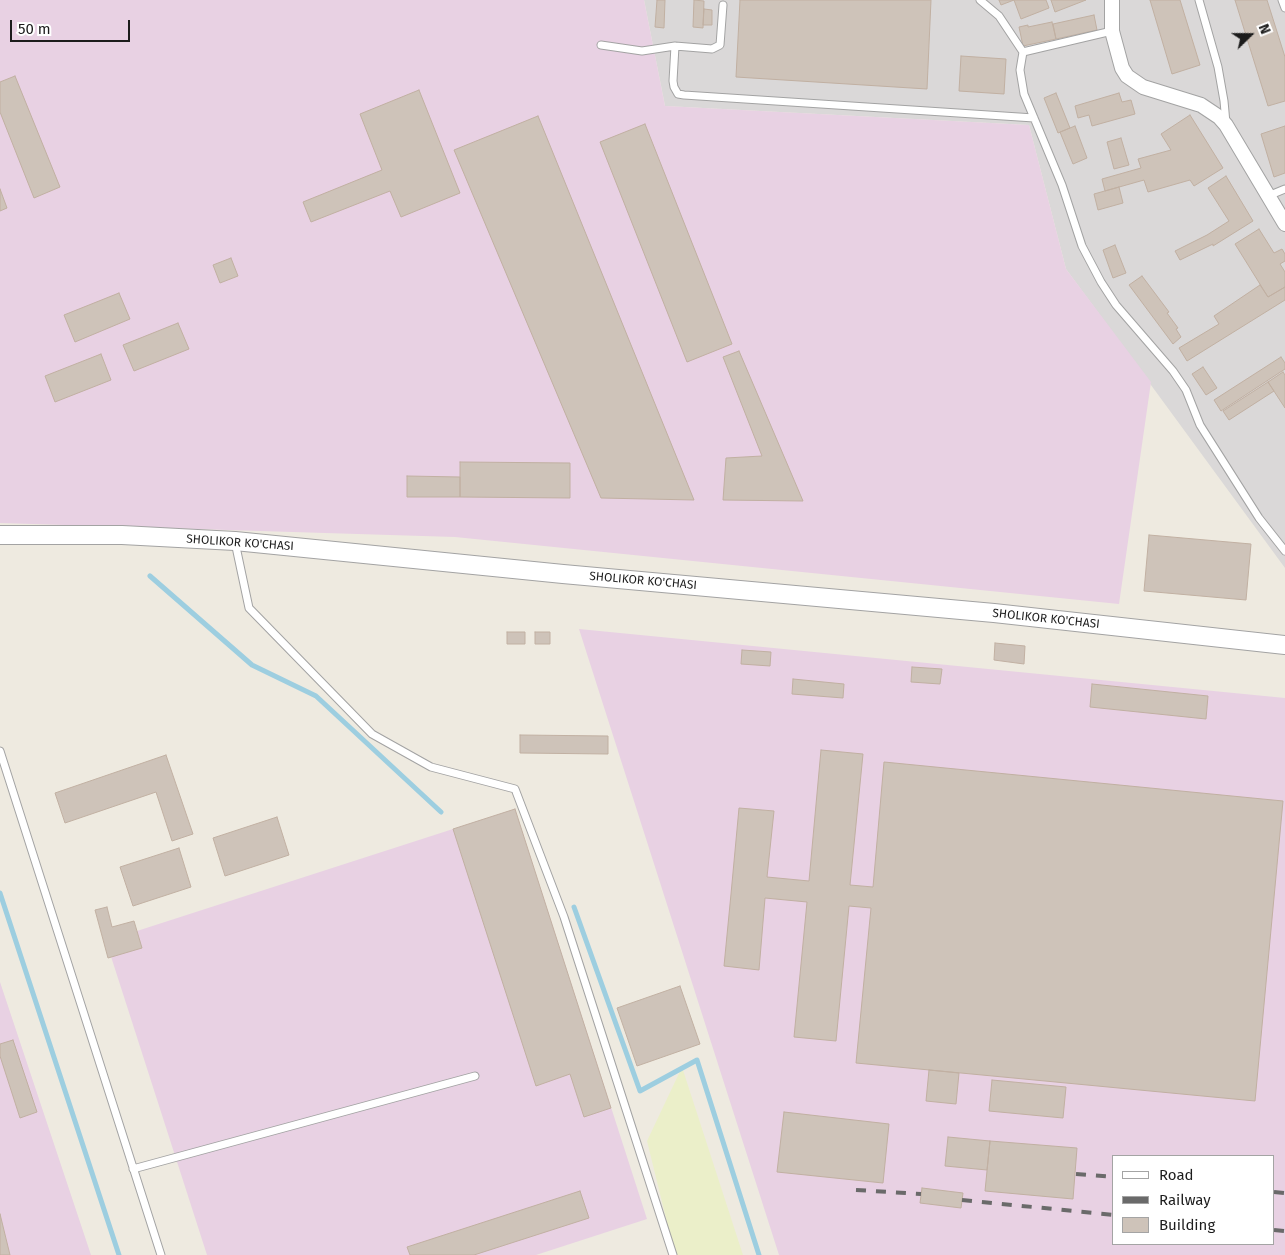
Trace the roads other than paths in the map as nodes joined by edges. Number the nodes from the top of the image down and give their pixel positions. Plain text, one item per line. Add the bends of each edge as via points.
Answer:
1 (980, 0) edge
2 (1112, 0) edge
3 (1198, 0) edge
4 (1282, 0) edge
5 (723, 5) dead end
6 (1285, 8) edge
7 (1112, 31) junction
8 (601, 45) dead end
9 (675, 46) junction
10 (1023, 52) junction
11 (1034, 118) junction
12 (1226, 125) junction
13 (1285, 189) edge
14 (1267, 196) junction
15 (1285, 224) edge
16 (0, 535) edge
17 (235, 541) junction
18 (1285, 551) edge
19 (1285, 645) edge
20 (0, 751) edge
21 (475, 1076) dead end
22 (133, 1169) junction
23 (161, 1255) edge
24 (673, 1255) edge

1 - 10 lane via 999,16
2 - 7 street
3 - 12 lane via 1218,67
4 - 6 lane
5 - 9 lane via 720,45 712,49
7 - 10 lane
7 - 12 street via 1122,68 1134,82 1200,105
8 - 9 lane via 642,51
9 - 11 lane via 674,87 678,94
10 - 11 lane via 1021,78
11 - 18 lane via 1062,185 1082,246 1101,282 1186,390 1200,425 1259,518
12 - 14 street
13 - 14 lane
14 - 15 street
16 - 17 street, SHOLIKOR KO'CHASI via 122,535
17 - 19 street, SHOLIKOR KO'CHASI via 994,613
17 - 24 lane via 250,608 372,734 431,767 515,789 564,918
20 - 22 lane
21 - 22 lane
22 - 23 lane

